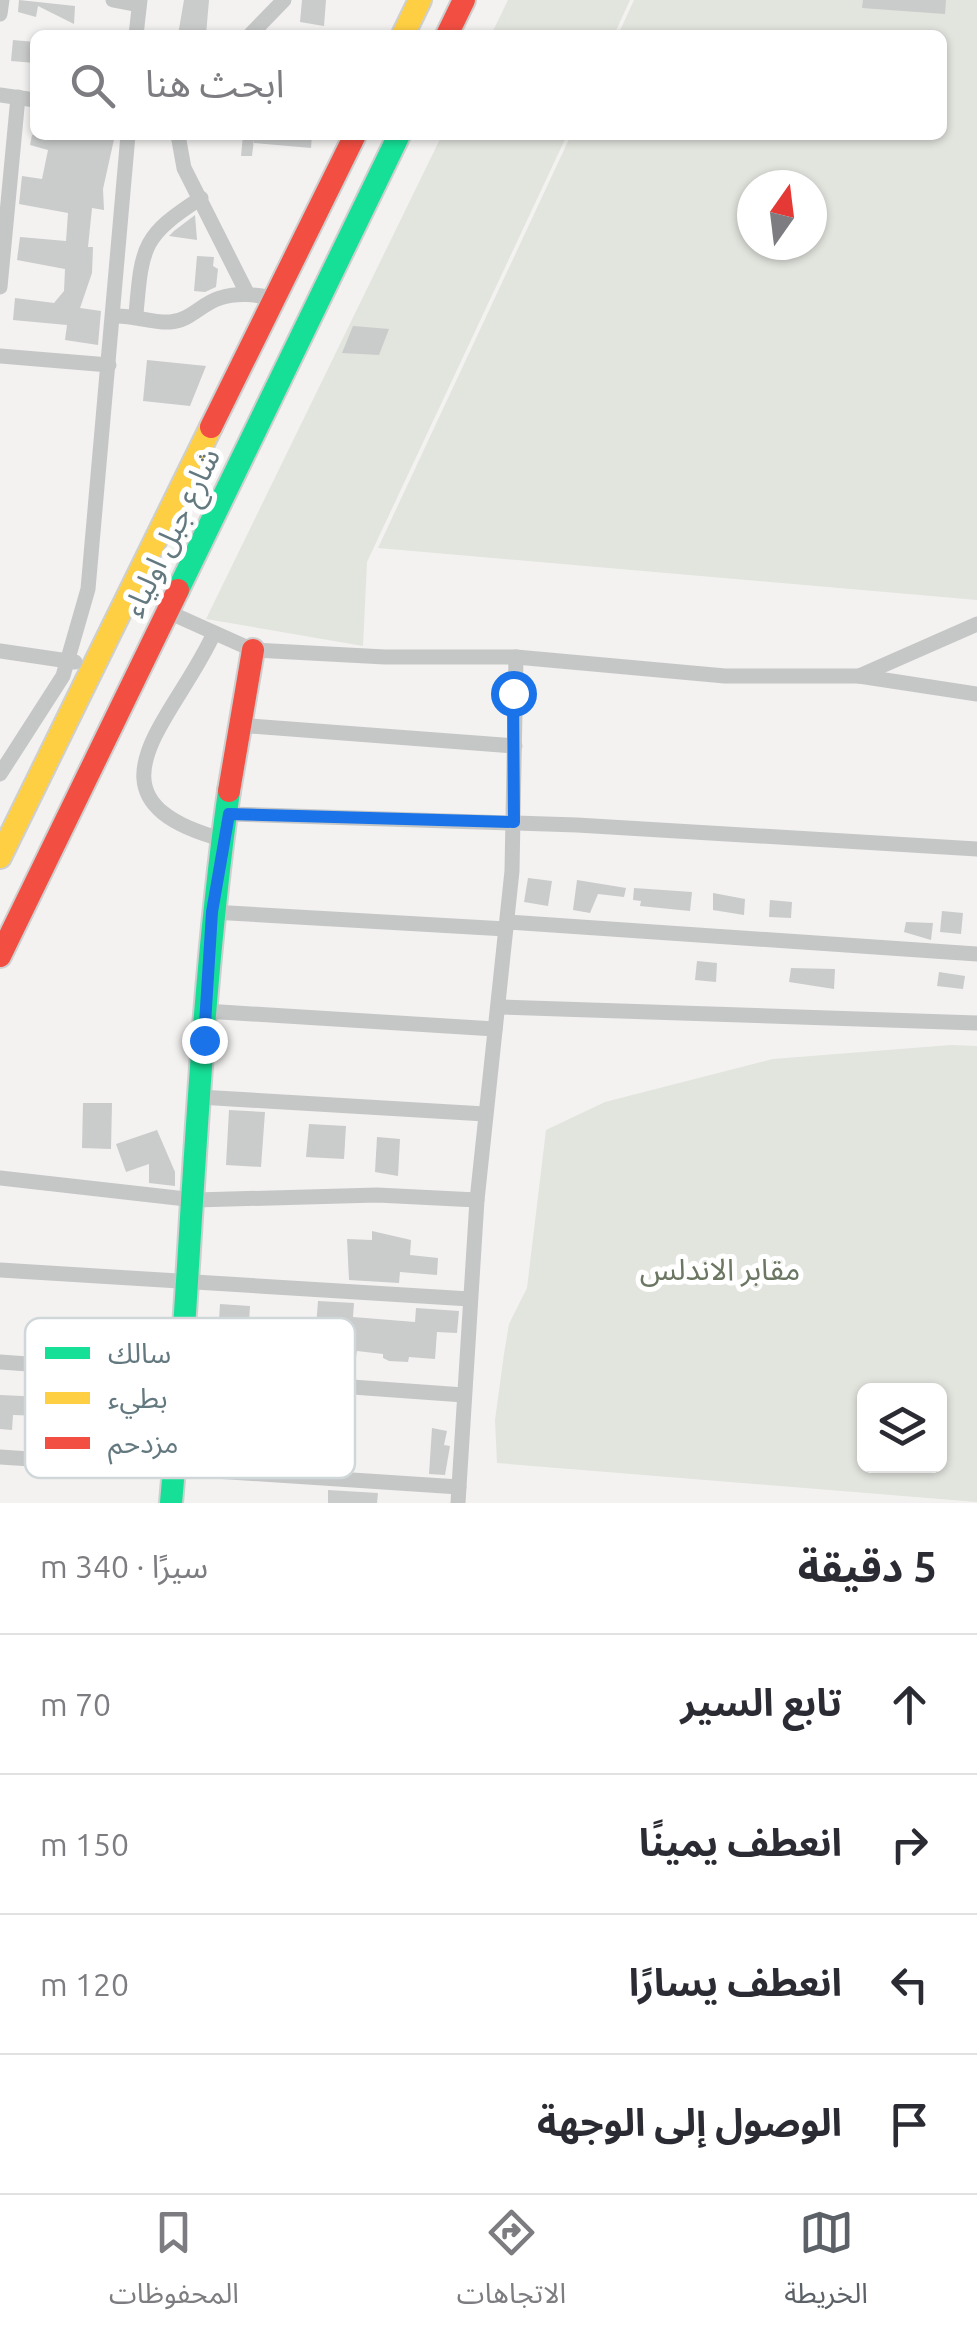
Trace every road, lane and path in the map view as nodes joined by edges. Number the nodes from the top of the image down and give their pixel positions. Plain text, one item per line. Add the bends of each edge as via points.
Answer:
1 (2, 0) edge
2 (113, 0) edge
3 (284, 0) edge
4 (420, 0) edge
5 (464, 0) edge
6 (140, 2) edge
7 (0, 14) edge
8 (137, 30) edge
9 (255, 30) edge
10 (406, 30) edge
11 (449, 30) edge
12 (0, 95) edge
13 (27, 98) edge
14 (128, 140) edge
15 (179, 140) edge
16 (353, 140) edge
17 (397, 140) edge
18 (7, 161) edge
19 (201, 198) junction
20 (0, 287) edge
21 (248, 294) junction
22 (275, 298) junction
23 (136, 314) junction
24 (114, 316) junction
25 (258, 330) junction
26 (0, 356) edge
27 (109, 365) junction
28 (286, 368) junction
29 (233, 381) junction
30 (263, 411) junction
31 (166, 611) junction
32 (977, 624) edge
33 (214, 632) junction
34 (254, 650) junction
35 (0, 651) edge
36 (516, 657) junction
37 (69, 659) junction
38 (91, 669) junction
39 (859, 676) junction
40 (977, 694) edge
41 (238, 725) junction
42 (515, 746) junction
43 (0, 774) edge
44 (229, 814) junction
45 (514, 822) junction
46 (224, 840) junction
47 (977, 848) edge
48 (0, 857) edge
49 (212, 912) junction
50 (507, 926) junction
51 (977, 954) edge
52 (0, 956) edge
53 (498, 1007) junction
54 (205, 1011) junction
55 (977, 1023) edge
56 (495, 1028) junction
57 (200, 1097) junction
58 (486, 1114) junction
59 (0, 1178) edge
60 (195, 1200) junction
61 (477, 1200) junction
62 (0, 1270) edge
63 (190, 1284) junction
64 (470, 1298) junction
65 (187, 1318) edge
66 (0, 1362) edge
67 (25, 1364) edge
68 (355, 1386) edge
69 (464, 1394) junction
70 (0, 1457) edge
71 (25, 1459) edge
72 (173, 1478) edge
73 (272, 1478) edge
74 (458, 1495) edge
75 (171, 1503) edge

1 - 7 street
2 - 6 street
3 - 9 street
4 - 10 main road
5 - 11 main road
6 - 8 street
12 - 13 street
13 - 18 street
14 - 24 street
15 - 19 street via 184,168
16 - 22 main road, شارع جبل اولياء
17 - 28 main road, شارع جبل اولياء
18 - 20 street
19 - 21 street
19 - 23 street via 152,234
21 - 22 street
21 - 23 street via 217,298 184,319
22 - 25 main road, شارع جبل اولياء
23 - 24 street
24 - 27 street
25 - 28 main road
25 - 29 main road, شارع جبل اولياء
26 - 27 street
27 - 37 street via 95,539
28 - 30 main road, شارع جبل اولياء
29 - 30 main road
29 - 38 main road, شارع جبل اولياء
30 - 31 main road, شارع جبل اولياء
31 - 33 street
31 - 52 main road, شارع جبل اولياء
32 - 39 street
33 - 34 street
33 - 46 street via 142,772 149,801 169,822
34 - 36 street
34 - 41 main road
35 - 37 street
36 - 39 street via 725,676
36 - 42 street
37 - 38 street
37 - 43 street
38 - 48 main road, شارع جبل اولياء
39 - 40 street
41 - 42 street
41 - 44 main road
42 - 45 street
44 - 45 street
44 - 46 main road
45 - 47 street
45 - 50 street
46 - 49 main road
49 - 50 street
49 - 54 main road
50 - 51 street
50 - 53 street
53 - 55 street
53 - 56 street
54 - 56 street
54 - 57 main road
56 - 58 street
57 - 58 street
57 - 60 main road
58 - 61 street
59 - 60 street
60 - 61 street
60 - 63 main road
61 - 64 street
62 - 63 street
63 - 64 street
63 - 65 main road
64 - 69 street
66 - 67 street
68 - 69 street
69 - 74 street
70 - 71 street
72 - 75 main road
73 - 74 street

